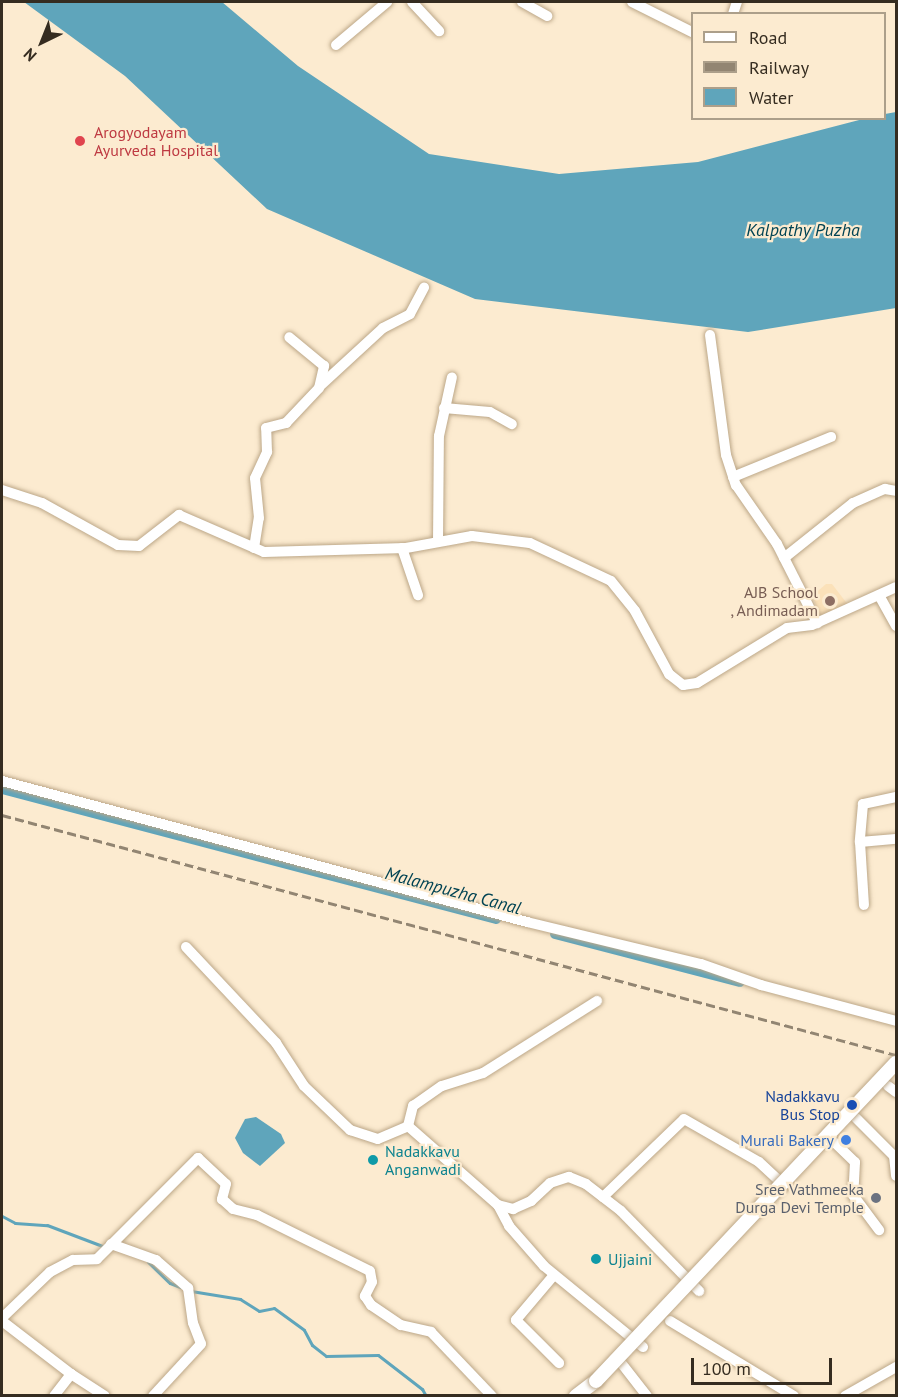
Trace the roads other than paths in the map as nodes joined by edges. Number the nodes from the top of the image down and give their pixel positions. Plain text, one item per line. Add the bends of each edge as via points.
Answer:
1 (387, 2) edge
2 (412, 2) edge
3 (522, 2) edge
4 (632, 2) edge
5 (548, 16) dead end
6 (439, 31) dead end
7 (691, 31) edge
8 (336, 45) dead end
9 (424, 288) dead end
10 (710, 335) dead end
11 (289, 337) dead end
12 (452, 377) dead end
13 (319, 388) junction
14 (444, 408) junction
15 (512, 424) dead end
16 (831, 437) dead end
17 (733, 477) junction
18 (2, 490) edge
19 (897, 491) edge
20 (438, 542) junction
21 (254, 548) junction
22 (402, 548) junction
23 (784, 558) junction
24 (897, 587) edge
25 (418, 595) dead end
26 (880, 597) junction
27 (817, 623) junction
28 (897, 626) edge
29 (2, 781) edge
30 (897, 797) edge
31 (897, 839) edge
32 (860, 842) junction
33 (864, 905) dead end
34 (186, 947) dead end
35 (597, 1001) dead end
36 (897, 1021) edge
37 (897, 1063) edge
38 (856, 1118) dead end
39 (408, 1126) junction
40 (832, 1140) dead end
41 (897, 1176) edge
42 (784, 1185) dead end
43 (603, 1197) junction
44 (498, 1205) junction
45 (879, 1230) dead end
46 (111, 1244) junction
47 (554, 1275) junction
48 (699, 1291) dead end
49 (2, 1320) edge
50 (670, 1322) dead end
51 (643, 1347) dead end
52 (559, 1363) dead end
53 (622, 1364) dead end
54 (897, 1367) edge
55 (71, 1374) junction
56 (54, 1395) edge
57 (105, 1395) edge
58 (153, 1395) edge
59 (492, 1395) edge
60 (576, 1395) edge
61 (647, 1395) edge
62 (794, 1395) edge
63 (845, 1395) edge

1 - 8 street
2 - 6 street
3 - 5 street
4 - 7 street
9 - 13 street via 410,314 384,328
10 - 17 street via 726,455
11 - 13 street via 323,362
12 - 14 street
13 - 21 street via 286,423 266,428 267,452 255,478 259,518
14 - 15 street via 490,412
14 - 20 street via 439,436
16 - 17 street
17 - 23 street
18 - 21 street via 42,503 118,545 139,546 179,515
19 - 23 street via 885,489 854,503
20 - 22 street
20 - 27 street via 497,536 530,543 611,581 635,611 669,674 683,685 698,683 786,628
21 - 22 street via 303,553
22 - 25 street
23 - 27 street
24 - 26 street
26 - 27 street
26 - 28 street
29 - 36 street via 527,922 702,964 761,985
30 - 32 street via 862,804
31 - 32 street
32 - 33 street
34 - 39 street via 276,1043 304,1086 350,1130 378,1139
35 - 39 street via 483,1074 442,1086 413,1106
37 - 60 main road, bridge via 596,1381
38 - 41 street via 894,1156
39 - 44 street
40 - 45 street via 855,1162 853,1195
42 - 43 street via 759,1162 684,1119
43 - 44 street via 570,1177 550,1183 531,1201 513,1209
43 - 48 street via 663,1251
44 - 47 street via 509,1226
46 - 49 street via 97,1259 73,1260 50,1272
46 - 58 street via 156,1260 188,1288 193,1323 201,1344
46 - 59 street via 198,1158 226,1184 222,1199 233,1209 257,1215 370,1271 372,1282 365,1296 371,1305 401,1325 431,1332
47 - 51 street
47 - 52 street via 516,1320
49 - 55 street
50 - 62 street
53 - 61 street
54 - 63 street
55 - 56 street
55 - 57 street

